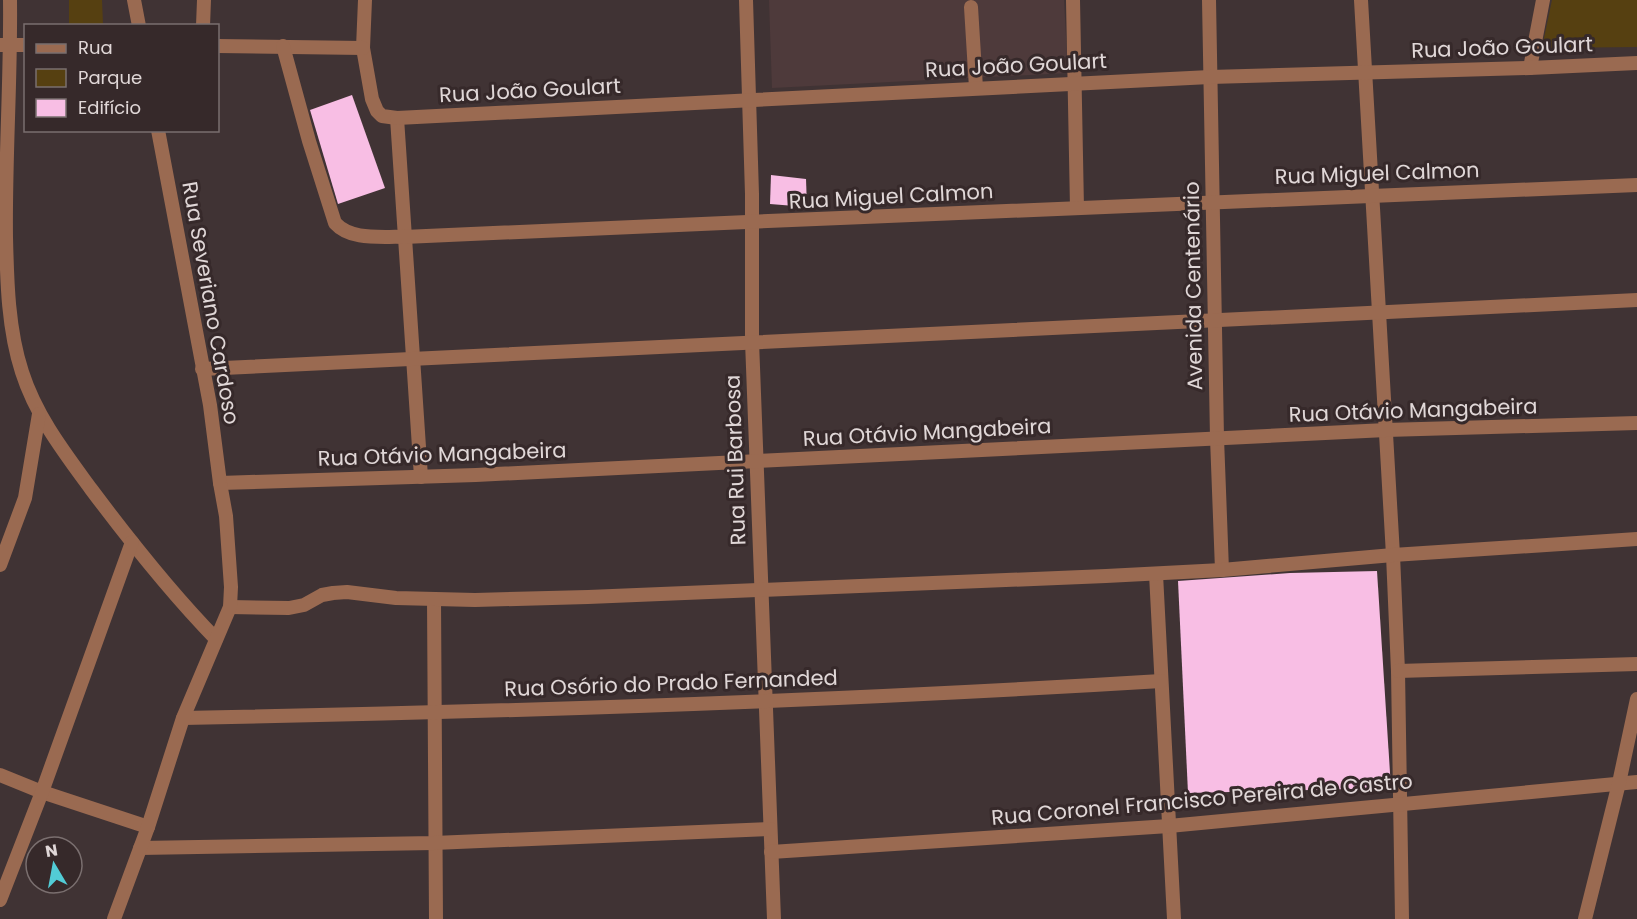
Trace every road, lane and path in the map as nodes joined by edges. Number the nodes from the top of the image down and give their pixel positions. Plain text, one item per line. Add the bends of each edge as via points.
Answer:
1 (10, 0) edge
2 (134, 0) edge
3 (204, 0) edge
4 (365, 0) edge
5 (746, 0) edge
6 (1072, 0) edge
7 (1209, 0) edge
8 (1361, 0) edge
9 (1543, 0) edge
10 (971, 7) dead end
11 (139, 24) edge
12 (203, 24) edge
13 (5, 45) edge
14 (24, 45) edge
15 (219, 46) edge
16 (283, 46) junction
17 (363, 48) junction
18 (1637, 63) edge
19 (1530, 68) junction
20 (1365, 72) junction
21 (1210, 76) junction
22 (1076, 83) junction
23 (976, 88) junction
24 (749, 99) junction
25 (397, 118) junction
26 (158, 132) edge
27 (1637, 185) edge
28 (1371, 194) junction
29 (1213, 201) junction
30 (1077, 208) junction
31 (752, 223) junction
32 (404, 237) junction
33 (1637, 300) edge
34 (1379, 312) junction
35 (1216, 321) junction
36 (752, 341) junction
37 (15, 345) junction
38 (0, 346) edge
39 (413, 358) junction
40 (202, 369) junction
41 (39, 414) junction
42 (1637, 423) edge
43 (1386, 430) junction
44 (1217, 438) junction
45 (756, 461) junction
46 (421, 477) junction
47 (220, 483) junction
48 (1637, 539) edge
49 (132, 542) junction
50 (1393, 555) junction
51 (0, 565) edge
52 (1222, 570) junction
53 (1156, 574) junction
54 (762, 590) junction
55 (434, 600) junction
56 (230, 607) junction
57 (216, 639) junction
58 (1637, 664) edge
59 (1398, 671) junction
60 (1161, 681) junction
61 (1637, 699) edge
62 (766, 700) junction
63 (433, 713) junction
64 (183, 718) junction
65 (0, 775) edge
66 (1637, 782) edge
67 (1619, 783) junction
68 (42, 792) junction
69 (1400, 805) junction
70 (1169, 826) junction
71 (148, 827) junction
72 (770, 829) junction
73 (434, 843) junction
74 (140, 848) junction
75 (771, 852) junction
76 (0, 900) edge
77 (114, 919) edge
78 (435, 919) edge
79 (774, 919) edge
80 (1174, 919) edge
81 (1402, 919) edge
82 (1585, 919) edge

1 - 13 street
2 - 11 street
3 - 12 street
4 - 17 street
5 - 24 street, Rua Rui Barbosa
6 - 22 street
7 - 21 street, Avenida Centenário
8 - 20 street
9 - 19 street
10 - 23 street
13 - 14 street
13 - 37 street via 5,200 8,289
15 - 16 street
16 - 17 street
16 - 32 street, Rua Miguel Calmon via 335,223 352,235
17 - 25 street via 377,111 382,116
18 - 19 street, Rua João Goulart
19 - 20 street, Rua João Goulart
20 - 21 street, Rua João Goulart
20 - 28 street
21 - 22 street, Rua João Goulart
21 - 29 street, Avenida Centenário
22 - 23 street, Rua João Goulart
22 - 30 street
23 - 24 street, Rua João Goulart
24 - 25 street, Rua João Goulart
24 - 31 street, Rua Rui Barbosa
25 - 32 street
26 - 40 street, Rua Severiano Cardoso
27 - 28 street, Rua Miguel Calmon
28 - 29 street, Rua Miguel Calmon
28 - 34 street
29 - 30 street, Rua Miguel Calmon
29 - 35 street, Avenida Centenário
30 - 31 street, Rua Miguel Calmon
31 - 32 street, Rua Miguel Calmon
31 - 36 street, Rua Rui Barbosa
32 - 39 street
33 - 34 street
34 - 35 street
34 - 43 street
35 - 36 street
35 - 44 street, Avenida Centenário
36 - 39 street
36 - 45 street, Rua Rui Barbosa
37 - 38 street
37 - 41 street
39 - 40 street
39 - 46 street
40 - 47 street, Rua Severiano Cardoso
41 - 49 street
41 - 51 street via 25,498
42 - 43 street, Rua Otávio Mangabeira
43 - 44 street, Rua Otávio Mangabeira
43 - 50 street
44 - 45 street, Rua Otávio Mangabeira
44 - 52 street, Avenida Centenário
45 - 46 street, Rua Otávio Mangabeira
45 - 54 street, Rua Rui Barbosa
46 - 47 street, Rua Otávio Mangabeira
47 - 56 street, Rua Severiano Cardoso via 232,569
48 - 50 street
49 - 57 street
49 - 68 street
50 - 52 street
50 - 59 street
52 - 53 street
53 - 54 street
53 - 60 street
54 - 55 street
54 - 62 street, Rua Rui Barbosa
55 - 56 street via 333,593 289,608
55 - 63 street
56 - 57 street
57 - 64 street
58 - 59 street
59 - 69 street
60 - 62 street, Rua Osório do Prado Fernanded
60 - 70 street
61 - 67 street
62 - 63 street, Rua Osório do Prado Fernanded
62 - 72 street, Rua Rui Barbosa
63 - 64 street, Rua Osório do Prado Fernanded
63 - 73 street
64 - 71 street
65 - 68 street
66 - 67 street, Rua Coronel Francisco Pereira de Castro
67 - 69 street, Rua Coronel Francisco Pereira de Castro
67 - 82 street
68 - 71 street
68 - 76 street
69 - 70 street, Rua Coronel Francisco Pereira de Castro
69 - 81 street
70 - 75 street, Rua Coronel Francisco Pereira de Castro
70 - 80 street
71 - 74 street
72 - 73 street
72 - 75 street, Rua Rui Barbosa
73 - 74 street
73 - 78 street
74 - 77 street
75 - 79 street, Rua Rui Barbosa

